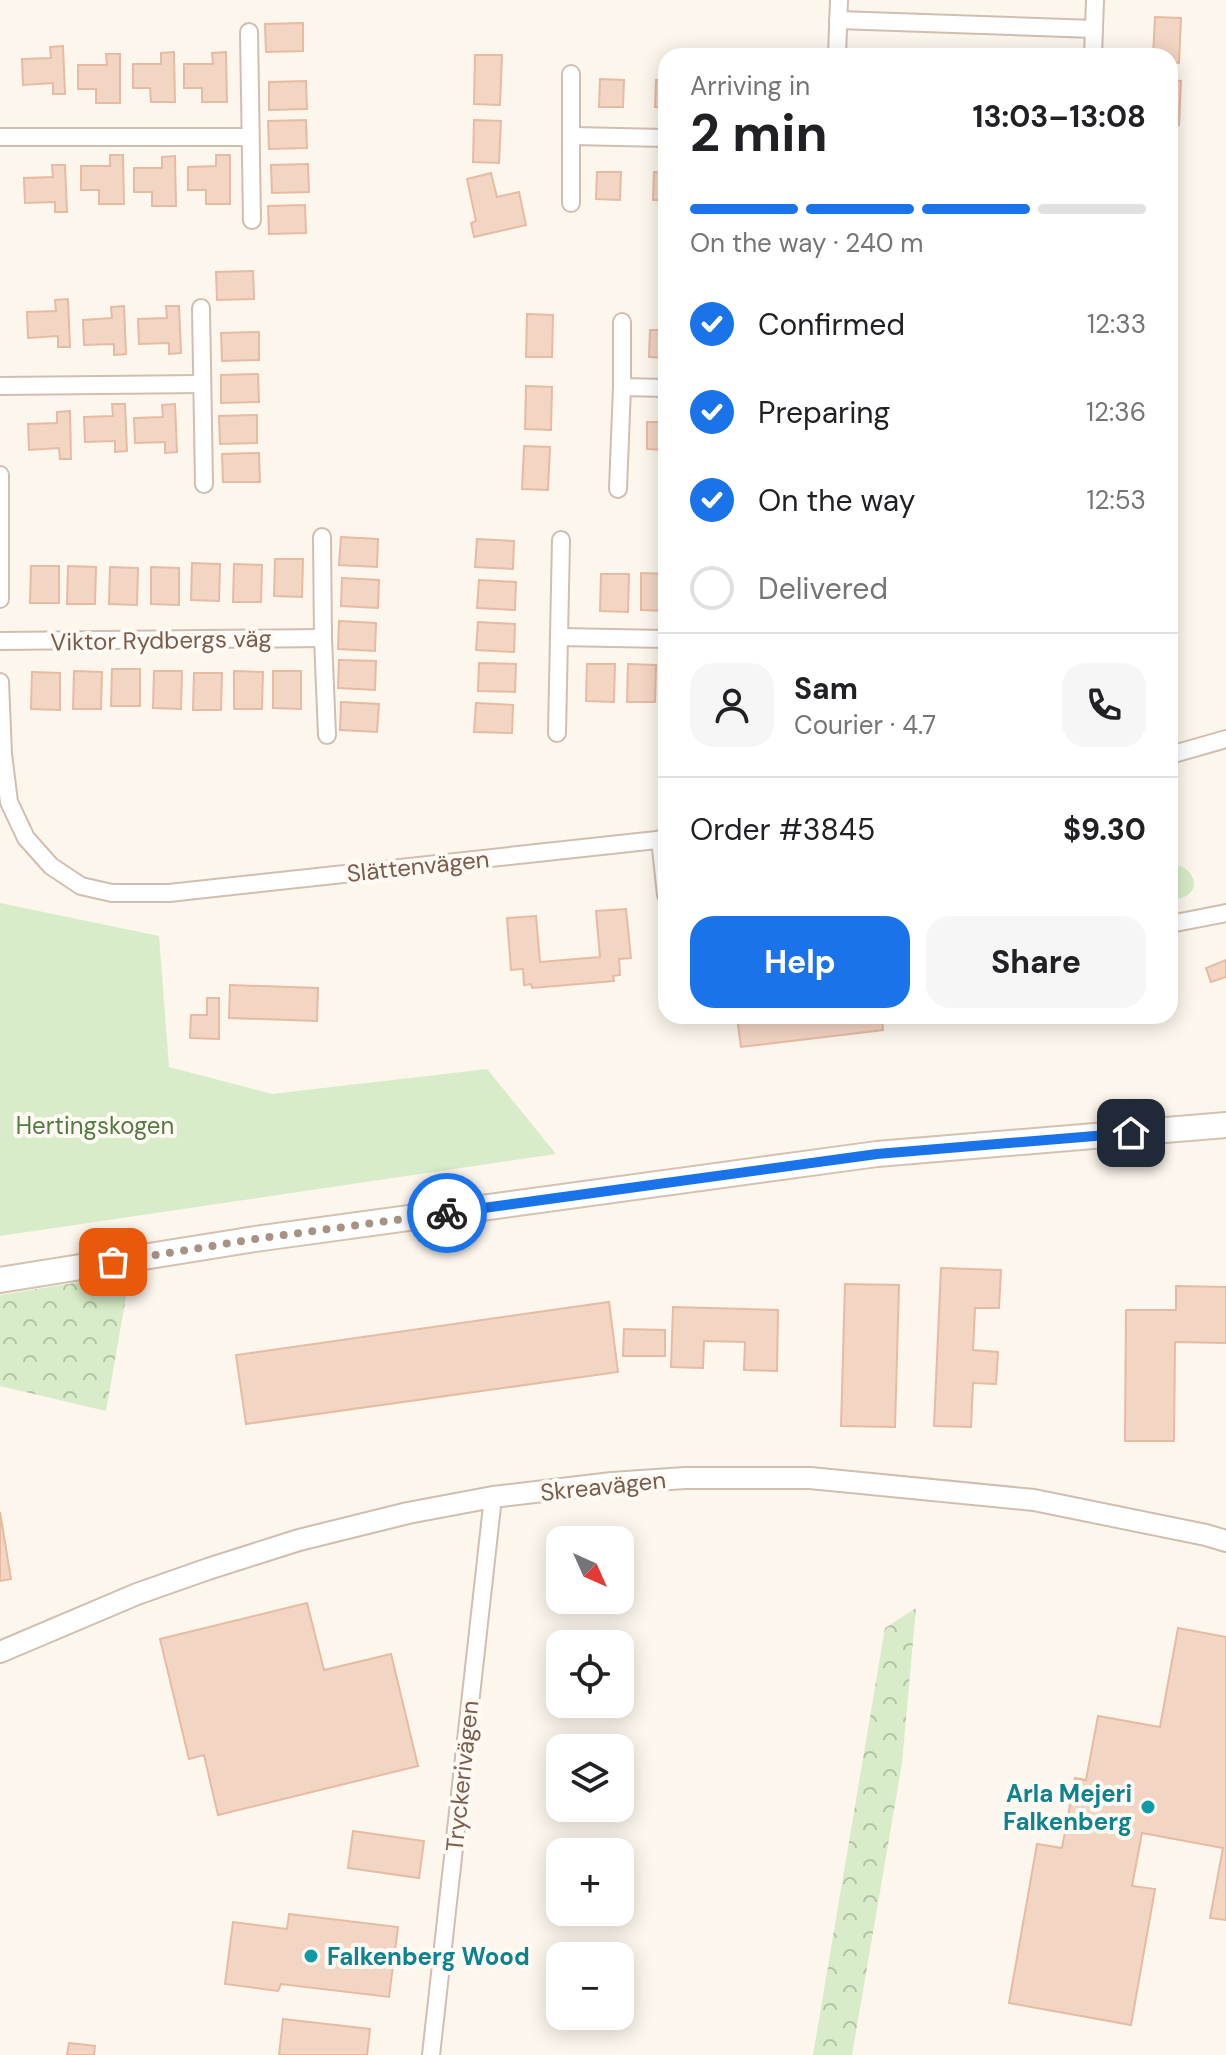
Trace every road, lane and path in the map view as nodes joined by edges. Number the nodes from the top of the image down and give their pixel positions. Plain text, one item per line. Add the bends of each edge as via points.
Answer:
1 (839, 0) edge
2 (1095, 0) edge
3 (838, 20) junction
4 (1094, 29) junction
5 (249, 32) dead end
6 (837, 48) edge
7 (1093, 48) edge
8 (571, 74) dead end
9 (572, 136) junction
10 (0, 137) edge
11 (250, 137) junction
12 (658, 138) edge
13 (571, 203) dead end
14 (252, 220) dead end
15 (201, 308) dead end
16 (622, 322) dead end
17 (202, 384) junction
18 (0, 386) edge
19 (622, 387) junction
20 (658, 388) edge
21 (0, 475) edge
22 (204, 484) dead end
23 (618, 489) dead end
24 (322, 537) dead end
25 (561, 540) dead end
26 (1, 572) edge
27 (0, 599) edge
28 (559, 637) junction
29 (323, 638) junction
30 (658, 639) edge
31 (0, 641) edge
32 (0, 682) edge
33 (557, 733) dead end
34 (327, 735) dead end
35 (1226, 739) edge
36 (1178, 753) edge
37 (658, 840) edge
38 (1226, 913) edge
39 (1178, 922) edge
40 (1226, 1125) edge
41 (0, 1280) edge
42 (493, 1497) junction
43 (1226, 1541) edge
44 (0, 1652) edge
45 (431, 2055) edge

1 - 3 street
2 - 4 street
3 - 4 street
3 - 6 street
4 - 7 street
5 - 11 street
8 - 9 street
9 - 12 street
9 - 13 street
10 - 11 street
11 - 14 street
15 - 17 street
16 - 19 street
17 - 18 street
17 - 22 street
19 - 20 street
19 - 23 street
21 - 26 street
24 - 29 street
25 - 28 street
26 - 27 street
28 - 30 street
28 - 33 street
29 - 31 street, Viktor Rydbergs väg
29 - 34 street
32 - 37 street, Slättenvägen via 9,802 26,838 51,866 81,886 112,893 169,893
35 - 36 street
38 - 39 street
40 - 41 main road via 877,1154 255,1239
42 - 43 street, Skreavägen via 685,1478 810,1478 1034,1500
42 - 44 street, Skreavägen via 299,1540 137,1594
42 - 45 street, Tryckerivägen

